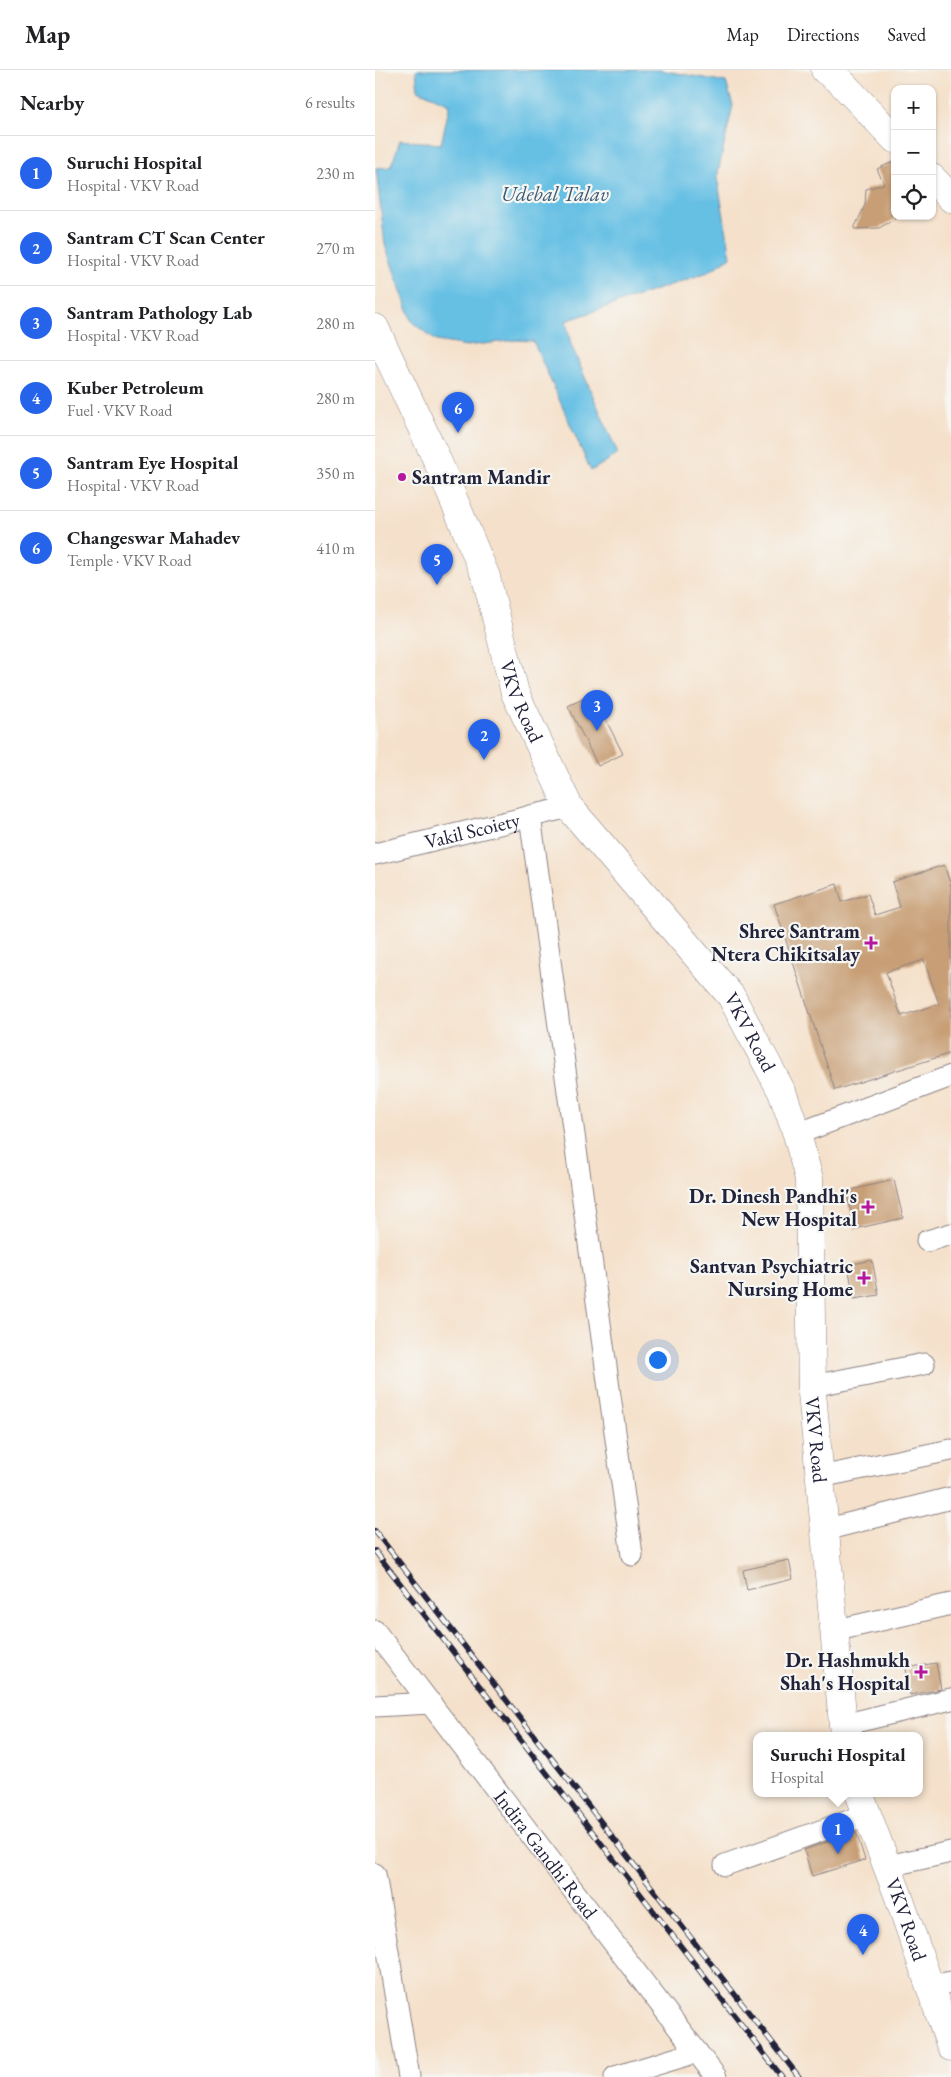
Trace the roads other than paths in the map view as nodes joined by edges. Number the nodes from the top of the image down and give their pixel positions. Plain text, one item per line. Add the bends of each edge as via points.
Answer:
1 (825, 70) edge
2 (891, 134) edge
3 (936, 182) edge
4 (951, 198) edge
5 (375, 328) edge
6 (569, 807) junction
7 (531, 816) junction
8 (375, 854) edge
9 (951, 1076) edge
10 (797, 1134) junction
11 (951, 1234) edge
12 (927, 1241) dead end
13 (924, 1364) dead end
14 (812, 1386) junction
15 (951, 1450) edge
16 (820, 1477) junction
17 (951, 1498) edge
18 (824, 1530) junction
19 (632, 1555) dead end
20 (951, 1604) edge
21 (375, 1631) edge
22 (833, 1632) junction
23 (951, 1699) edge
24 (431, 1703) junction
25 (375, 1706) edge
26 (843, 1730) edge
27 (864, 1803) edge
28 (951, 1852) edge
29 (725, 1865) dead end
30 (888, 1866) junction
31 (375, 1874) edge
32 (941, 1984) edge
33 (951, 2047) edge
34 (697, 2052) junction
35 (409, 2077) edge
36 (615, 2077) edge
37 (716, 2077) edge

1 - 2 main road via 841,82
3 - 4 main road
5 - 6 main road, VKV Road via 437,460 486,577 515,693
6 - 7 street, Vakil Scoiety
6 - 10 main road, VKV Road via 731,996 782,1092
7 - 8 street, Vakil Scoiety
7 - 19 street
9 - 10 street
10 - 14 main road, VKV Road via 809,1179
11 - 12 street
13 - 14 street
14 - 16 main road, VKV Road
15 - 16 street
16 - 18 main road, VKV Road
17 - 18 street
18 - 22 main road, VKV Road
20 - 22 street
21 - 24 street, Indira Gandhi Road
22 - 26 main road, VKV Road
23 - 26 street
24 - 25 street
24 - 34 street, Indira Gandhi Road
27 - 29 street
27 - 30 main road, VKV Road
28 - 30 street
30 - 32 main road, VKV Road
31 - 35 street
32 - 33 main road, VKV Road
34 - 36 street
34 - 37 street, Indira Gandhi Road

